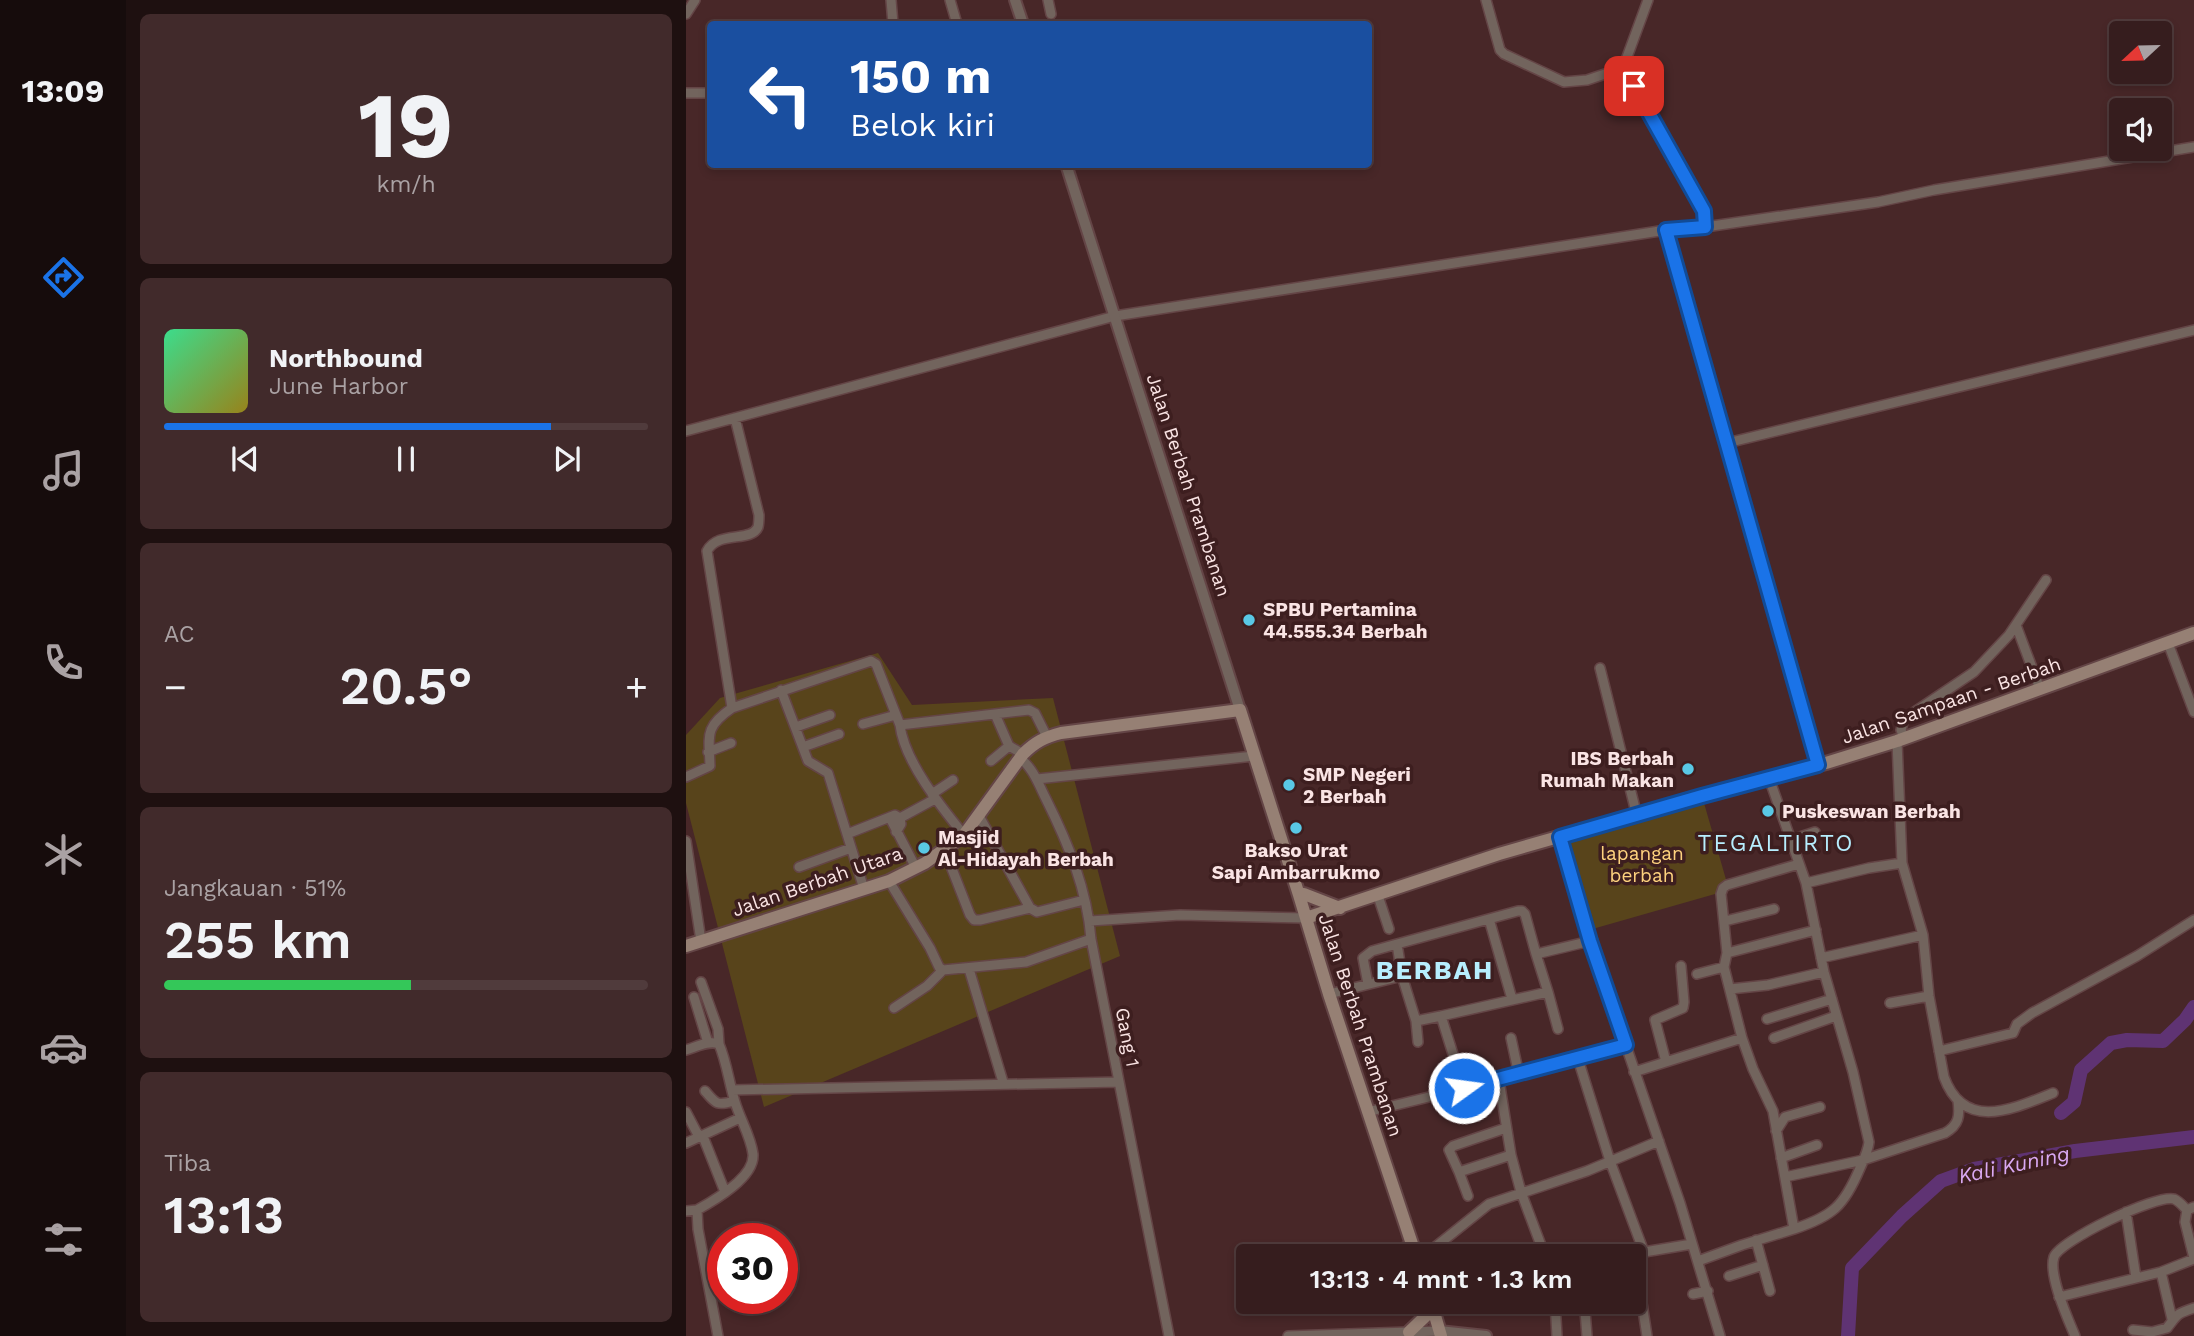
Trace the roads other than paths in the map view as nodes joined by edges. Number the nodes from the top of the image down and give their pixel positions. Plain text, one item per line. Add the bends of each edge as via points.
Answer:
1 (695, 0) edge
2 (891, 0) edge
3 (950, 0) edge
4 (1015, 0) edge
5 (1048, 0) edge
6 (1486, 0) edge
7 (1648, 0) edge
8 (1051, 13) dead end
9 (686, 14) edge
10 (893, 21) edge
11 (956, 21) edge
12 (1022, 21) edge
13 (1623, 68) junction
14 (686, 93) edge
15 (707, 93) edge
16 (2194, 147) edge
17 (1067, 168) edge
18 (1705, 227) junction
19 (1666, 230) junction
20 (1115, 316) junction
21 (2194, 330) edge
22 (735, 418) junction
23 (686, 431) edge
24 (1727, 443) junction
25 (2046, 580) dead end
26 (2016, 625) junction
27 (2194, 634) edge
28 (2168, 643) junction
29 (1600, 668) dead end
30 (2040, 689) junction
31 (781, 690) junction
32 (732, 708) junction
33 (1240, 710) junction
34 (2194, 712) edge
35 (995, 714) junction
36 (830, 715) dead end
37 (896, 715) junction
38 (863, 724) dead end
39 (900, 725) junction
40 (796, 727) junction
41 (839, 734) dead end
42 (1047, 737) junction
43 (1900, 739) junction
44 (731, 743) dead end
45 (1009, 746) junction
46 (803, 747) junction
47 (708, 752) junction
48 (1022, 756) junction
49 (1254, 756) junction
50 (991, 761) dead end
51 (1818, 765) junction
52 (686, 777) edge
53 (1769, 778) junction
54 (1037, 779) junction
55 (953, 780) dead end
56 (933, 796) junction
57 (979, 816) junction
58 (1637, 816) junction
59 (895, 818) junction
60 (1815, 832) dead end
61 (847, 834) junction
62 (964, 835) junction
63 (1560, 837) junction
64 (686, 841) edge
65 (1791, 841) junction
66 (851, 848) junction
67 (945, 850) junction
68 (1902, 863) junction
69 (1799, 864) junction
70 (799, 867) dead end
71 (916, 868) junction
72 (889, 881) junction
73 (1806, 883) junction
74 (864, 889) junction
75 (1299, 895) junction
76 (1378, 895) junction
77 (1084, 900) junction
78 (1030, 908) junction
79 (1340, 908) junction
80 (1774, 909) dead end
81 (1306, 918) junction
82 (1489, 919) junction
83 (1090, 920) junction
84 (1725, 920) junction
85 (2194, 920) edge
86 (1390, 929) dead end
87 (1816, 930) junction
88 (1923, 935) junction
89 (1091, 939) junction
90 (701, 941) junction
91 (1590, 941) junction
92 (1397, 944) junction
93 (686, 946) edge
94 (1727, 953) junction
95 (1536, 954) junction
96 (1821, 958) junction
97 (1681, 966) dead end
98 (1724, 967) junction
99 (969, 969) junction
100 (943, 970) junction
101 (1824, 972) junction
102 (1697, 974) dead end
103 (1402, 976) junction
104 (701, 982) dead end
105 (1367, 984) junction
106 (1730, 989) junction
107 (1548, 992) junction
108 (1329, 994) junction
109 (1929, 996) junction
110 (694, 997) dead end
111 (1512, 999) junction
112 (1832, 999) junction
113 (1890, 1003) dead end
114 (894, 1008) dead end
115 (1441, 1016) junction
116 (1836, 1016) junction
117 (1767, 1019) dead end
118 (1416, 1021) junction
119 (1558, 1030) dead end
120 (1511, 1038) dead end
121 (1742, 1038) junction
122 (1774, 1038) dead end
123 (1418, 1042) dead end
124 (708, 1043) junction
125 (719, 1044) junction
126 (1626, 1045) junction
127 (686, 1050) edge
128 (1939, 1051) junction
129 (1578, 1059) junction
130 (1666, 1062) junction
131 (1634, 1072) junction
132 (1519, 1075) junction
133 (1499, 1080) junction
134 (1003, 1082) dead end
135 (1119, 1082) junction
136 (1464, 1088) junction
137 (732, 1090) junction
138 (705, 1091) dead end
139 (2053, 1093) dead end
140 (734, 1101) junction
141 (1958, 1101) junction
142 (1821, 1107) dead end
143 (686, 1112) edge
144 (1367, 1112) junction
145 (740, 1118) junction
146 (1506, 1128) junction
147 (1776, 1131) junction
148 (699, 1137) junction
149 (1659, 1141) junction
150 (686, 1143) edge
151 (1817, 1145) dead end
152 (1511, 1155) junction
153 (1781, 1158) junction
154 (1864, 1160) junction
155 (1611, 1161) junction
156 (1459, 1172) junction
157 (1785, 1177) junction
158 (725, 1192) junction
159 (1521, 1192) junction
160 (1468, 1196) dead end
161 (2190, 1208) edge
162 (698, 1210) junction
163 (686, 1211) edge
164 (2126, 1212) junction
165 (1794, 1228) junction
166 (1756, 1240) junction
167 (1412, 1244) edge
168 (1439, 1244) edge
169 (1540, 1244) edge
170 (1641, 1244) edge
171 (1692, 1244) junction
172 (1646, 1252) edge
173 (2194, 1259) edge
174 (1698, 1261) junction
175 (1763, 1265) junction
176 (2161, 1272) junction
177 (1729, 1276) dead end
178 (2136, 1278) junction
179 (1708, 1291) junction
180 (1770, 1291) dead end
181 (1693, 1294) dead end
182 (2059, 1297) junction
183 (2194, 1308) edge
184 (1425, 1314) edge
185 (1434, 1314) edge
186 (1556, 1314) edge
187 (1585, 1314) edge
188 (1644, 1314) edge
189 (2172, 1319) junction
190 (2133, 1330) dead end
191 (1409, 1332) junction
192 (1440, 1333) edge
193 (1340, 1335) edge
194 (718, 1336) edge
195 (1169, 1336) edge
196 (1288, 1336) edge
197 (1486, 1336) edge
198 (1557, 1336) edge
199 (1587, 1336) edge
200 (1647, 1336) edge
201 (1720, 1336) edge
202 (2075, 1336) edge

1 - 9 street
2 - 10 street
3 - 11 street
4 - 12 street
5 - 8 street
6 - 13 street via 1500,50 1548,76 1573,82
7 - 13 street
13 - 18 street via 1684,172 1704,211
14 - 15 street
16 - 18 street
17 - 20 street, Jalan Berbah Prambanan
18 - 19 street
19 - 20 street
19 - 24 street
20 - 22 street
20 - 33 street, Jalan Berbah Prambanan
21 - 24 street
22 - 23 street
22 - 32 street via 758,527 752,534 711,543 707,551
24 - 51 street
25 - 26 street
26 - 30 street
26 - 43 street via 1969,677 1905,719
27 - 28 main road, Jalan Sampaan - Berbah
28 - 30 main road, Jalan Sampaan - Berbah
28 - 34 street
29 - 58 street
30 - 43 main road, Jalan Sampaan - Berbah
31 - 32 street
31 - 37 street via 874,662
31 - 40 street
32 - 47 street via 718,717 707,741
33 - 42 main road, Jalan Berbah Utara
33 - 49 main road, Jalan Berbah Prambanan
35 - 39 street
35 - 42 street via 1032,711
35 - 45 street
36 - 40 street
37 - 38 street
37 - 39 street
39 - 56 street via 906,747
40 - 46 street
41 - 46 street
42 - 48 main road, Jalan Berbah Utara
43 - 51 main road, Jalan Sampaan - Berbah
43 - 68 street
44 - 47 street
45 - 48 street
45 - 50 street
46 - 61 street via 812,764 828,773
47 - 52 street via 710,766
48 - 54 street, Gang 1
48 - 57 main road, Jalan Berbah Utara
49 - 54 street
49 - 75 main road, Jalan Berbah Prambanan
51 - 53 main road, Jalan Sampaan - Berbah
53 - 58 main road, Jalan Sampaan - Berbah
53 - 65 street
54 - 77 street, Gang 1 via 1071,855
55 - 56 street
56 - 59 street
56 - 62 street
57 - 62 main road, Jalan Berbah Utara
57 - 78 street
58 - 63 main road, Jalan Sampaan - Berbah
59 - 61 street
59 - 71 street via 896,832
60 - 65 street
61 - 66 street
62 - 67 main road, Jalan Berbah Utara
63 - 76 main road, Jalan Sampaan - Berbah
63 - 91 street
64 - 90 street
65 - 69 street
66 - 70 street
66 - 74 street
67 - 71 main road, Jalan Berbah Utara
67 - 78 street via 974,920
68 - 73 street
68 - 88 street
69 - 73 street
69 - 84 street via 1723,888
71 - 72 main road, Jalan Berbah Utara
72 - 74 main road, Jalan Berbah Utara
72 - 100 street
73 - 87 street
74 - 90 main road, Jalan Berbah Utara
75 - 79 main road
75 - 81 main road, Jalan Berbah Prambanan
76 - 79 main road, Jalan Sampaan - Berbah
76 - 86 street
77 - 78 street via 1037,912
77 - 83 street, Gang 1
79 - 81 main road, Jalan Sampaan - Berbah
80 - 84 street
81 - 83 street via 1180,915
81 - 108 main road, Jalan Berbah Prambanan
82 - 92 street
82 - 95 street via 1524,912
82 - 111 street
83 - 89 street, Gang 1
84 - 94 street
85 - 128 street via 2032,1013 2013,1033
87 - 94 street
87 - 96 street
88 - 96 street
88 - 109 street
89 - 99 street via 1026,962
89 - 135 street, Gang 1
90 - 93 main road, Jalan Berbah Utara
91 - 95 street
91 - 126 street
92 - 103 street
92 - 105 street via 1363,958
94 - 98 street
95 - 107 street
96 - 101 street
97 - 130 street via 1683,1008 1656,1020
98 - 102 street
98 - 106 street
99 - 100 street
99 - 134 street
100 - 114 street
101 - 106 street
101 - 112 street
103 - 105 street
103 - 118 street
104 - 125 street
105 - 108 street
106 - 121 street
107 - 111 street
107 - 119 street
108 - 144 main road, Jalan Berbah Prambanan
109 - 113 street
109 - 128 street
110 - 124 street
111 - 115 street
112 - 116 street
112 - 117 street
115 - 118 street
115 - 136 street
116 - 122 street
116 - 154 street via 1865,1120 1869,1142
118 - 123 street
120 - 132 street
121 - 130 street
121 - 147 street via 1769,1099
124 - 125 street
124 - 127 street
125 - 137 street
126 - 129 street
126 - 131 street
128 - 141 street via 1944,1077
129 - 132 street
129 - 155 street
130 - 131 street
131 - 149 street
132 - 133 street
133 - 136 street
133 - 146 street
135 - 137 street
135 - 195 street, Gang 1
136 - 144 street
137 - 140 street
138 - 140 street via 715,1102
139 - 141 street via 1993,1112 1971,1109
140 - 145 street
141 - 154 street via 1957,1123 1952,1129
142 - 147 street via 1785,1117
143 - 148 street
144 - 167 main road, Jalan Berbah Prambanan
145 - 148 street
145 - 158 street via 753,1159
146 - 152 street
146 - 156 street via 1450,1148
147 - 153 street
148 - 150 street
148 - 158 street via 704,1139
149 - 155 street
149 - 171 street
151 - 153 street
152 - 156 street
152 - 159 street
153 - 157 street
154 - 157 street
154 - 165 street via 1838,1208
155 - 159 street
155 - 170 street
156 - 160 street
157 - 165 street
158 - 162 street
159 - 168 street via 1489,1204
159 - 169 street
161 - 164 street via 2171,1199
161 - 173 street via 2185,1222
162 - 163 street
162 - 194 street
164 - 178 street
164 - 182 street via 2054,1255
165 - 166 street
166 - 174 street
166 - 175 street
171 - 172 street
171 - 174 street
173 - 176 street
174 - 179 street
175 - 177 street
175 - 180 street
176 - 178 street
176 - 189 street
178 - 182 street
179 - 181 street
179 - 201 street
182 - 202 street
183 - 189 street
184 - 191 main road
185 - 192 main road
186 - 198 street
187 - 199 street
188 - 200 street
189 - 190 street via 2167,1328
191 - 192 street
191 - 193 street
192 - 197 street
193 - 196 street

